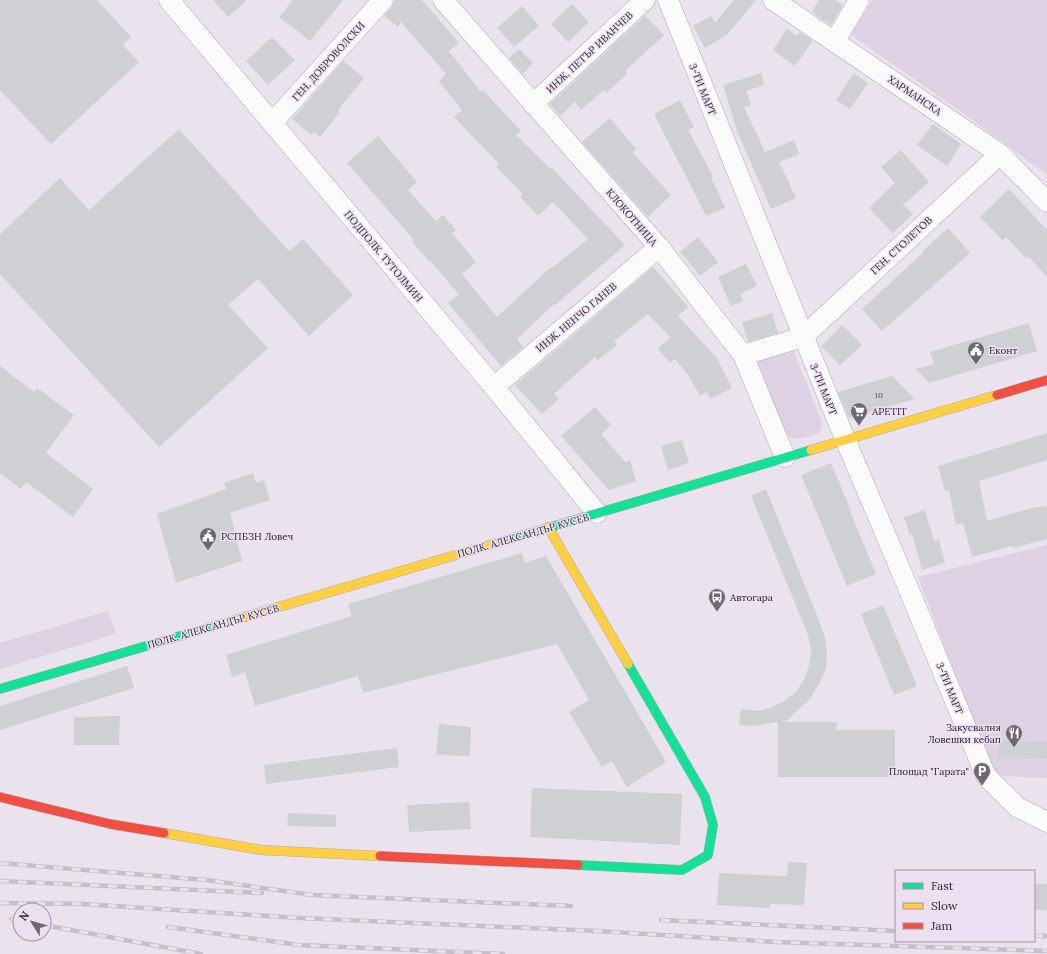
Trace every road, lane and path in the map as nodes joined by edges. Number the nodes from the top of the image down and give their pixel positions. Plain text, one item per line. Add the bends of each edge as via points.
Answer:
1 (169, 0) edge
2 (383, 0) edge
3 (443, 0) edge
4 (644, 0) edge
5 (668, 0) edge
6 (773, 0) edge
7 (859, 0) edge
8 (835, 41) junction
9 (533, 104) junction
10 (272, 123) junction
11 (1000, 154) junction
12 (1047, 202) edge
13 (659, 247) junction
14 (803, 337) junction
15 (743, 355) junction
16 (1047, 380) edge
17 (494, 387) junction
18 (845, 439) junction
19 (785, 457) junction
20 (597, 513) junction
21 (548, 527) junction
22 (0, 689) edge
23 (0, 797) edge
24 (1047, 822) edge

1 - 10 street, ПОДПОЛК. ТУТОЛМИН
2 - 10 street, ГЕН. ДОБРОВОЛСКИ
3 - 9 street, КЛОКОТНИЦА
4 - 9 street, ИНЖ. ПЕТЪР ИВАНЧЕВ
5 - 14 street, 3-ТИ МАРТ
6 - 8 street, ХАРМАНСКА
7 - 8 street
8 - 11 street, ХАРМАНСКА
9 - 13 street, КЛОКОТНИЦА
10 - 17 street, ПОДПОЛК. ТУТОЛМИН
11 - 12 street, ХАРМАНСКА
11 - 14 street, ГЕН. СТОЛЕТОВ
13 - 15 street, КЛОКОТНИЦА
13 - 17 street, ИНЖ. НЕНЧО ГАНЕВ
14 - 15 street
14 - 18 street, 3-ТИ МАРТ
15 - 19 street, КЛОКОТНИЦА
16 - 18 street, ПОЛК. АЛЕКСАНДЪР КУСЕВ
17 - 20 street, ПОДПОЛК. ТУТОЛМИН
18 - 19 street, ПОЛК. АЛЕКСАНДЪР КУСЕВ
18 - 24 street, 3-ТИ МАРТ via 986,776 1017,808
19 - 20 street, ПОЛК. АЛЕКСАНДЪР КУСЕВ
20 - 21 street, ПОЛК. АЛЕКСАНДЪР КУСЕВ
21 - 22 street, ПОЛК. АЛЕКСАНДЪР КУСЕВ
21 - 23 street via 705,797 713,825 708,855 682,870 261,850 110,824

